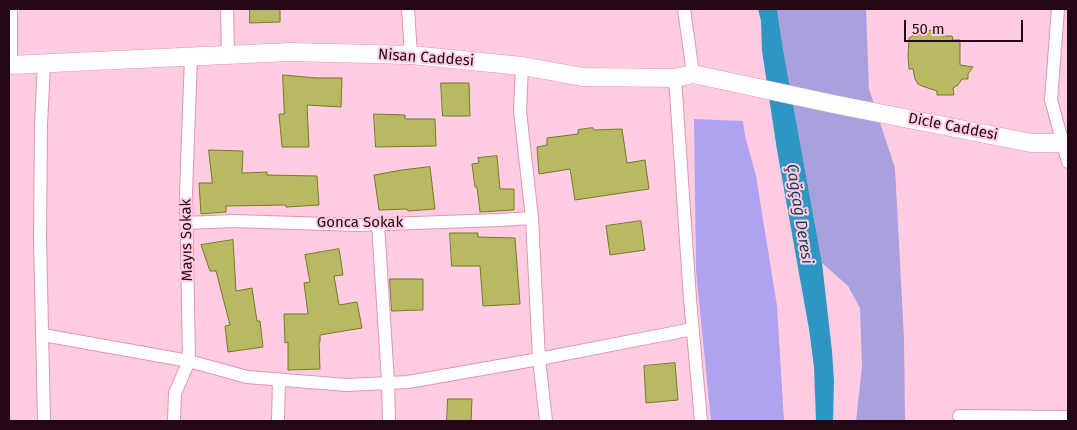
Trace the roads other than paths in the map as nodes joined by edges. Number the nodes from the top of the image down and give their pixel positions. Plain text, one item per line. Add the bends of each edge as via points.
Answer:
1 (11, 9) edge
2 (227, 9) edge
3 (408, 9) edge
4 (684, 9) edge
5 (1058, 9) edge
6 (228, 55) junction
7 (411, 55) junction
8 (191, 56) junction
9 (44, 63) junction
10 (10, 65) edge
11 (522, 66) junction
12 (693, 74) junction
13 (675, 78) junction
14 (838, 105) joint
15 (1065, 142) edge
16 (1068, 162) edge
17 (532, 218) junction
18 (186, 223) junction
19 (378, 224) junction
20 (693, 329) junction
21 (43, 335) junction
22 (539, 360) junction
23 (189, 361) junction
24 (279, 379) junction
25 (388, 382) junction
26 (959, 416) dead end
27 (1068, 417) edge
28 (44, 421) edge
29 (174, 421) edge
30 (278, 421) edge
31 (389, 421) edge
32 (546, 421) edge
33 (700, 421) edge

1 - 10 street
2 - 6 street
3 - 7 street
4 - 12 street
5 - 15 street via 1051,100
6 - 7 street, Nisan Caddesi via 290,52
6 - 8 street, Nisan Caddesi
7 - 11 street, Nisan Caddesi
8 - 9 street, Nisan Caddesi
8 - 18 street, Mayıs Sokak
9 - 10 street, Nisan Caddesi
9 - 21 street via 40,238
11 - 13 street, Nisan Caddesi via 583,77
11 - 17 street via 520,111
12 - 13 street, Nisan Caddesi
12 - 14 street, Nisan Caddesi
13 - 20 street
14 - 15 street, Dicle Caddesi via 1031,143
15 - 16 street
17 - 19 street, Gonca Sokak
17 - 22 street
18 - 19 street, Gonca Sokak
18 - 23 street, Mayıs Sokak
19 - 25 street
20 - 22 street
20 - 33 street
21 - 23 street
21 - 28 street
22 - 25 street via 408,382
22 - 32 street
23 - 24 street via 247,377
23 - 29 street, Mayıs Sokak via 176,393
24 - 25 street via 347,384
24 - 30 street
25 - 31 street
26 - 27 street

